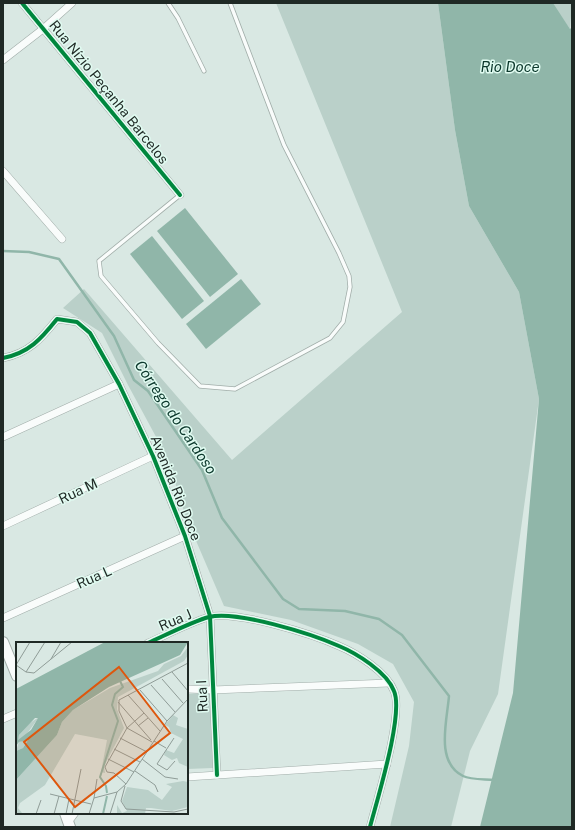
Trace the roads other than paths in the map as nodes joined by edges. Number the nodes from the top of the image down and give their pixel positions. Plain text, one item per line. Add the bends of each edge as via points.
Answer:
1 (22, 3) edge
2 (72, 3) edge
3 (168, 3) edge
4 (230, 3) edge
5 (44, 29) junction
6 (3, 60) edge
7 (204, 71) dead end
8 (3, 171) edge
9 (180, 195) joint
10 (62, 239) dead end
11 (3, 358) edge
12 (119, 384) junction
13 (3, 437) edge
14 (153, 456) junction
15 (3, 526) edge
16 (186, 536) junction
17 (210, 616) junction
18 (3, 618) edge
19 (3, 642) edge
20 (150, 642) edge
21 (16, 674) edge
22 (389, 683) junction
23 (188, 689) edge
24 (213, 690) junction
25 (16, 713) edge
26 (3, 719) edge
27 (387, 764) junction
28 (217, 775) junction
29 (188, 777) edge
30 (370, 827) edge

1 - 5 street, Rua Nízio Peçanha Barcelos
2 - 5 street
3 - 7 lane
4 - 9 lane via 284,144 349,276 350,287 343,322 330,338 235,388 200,386 158,343 101,276 99,261
5 - 6 street
5 - 9 street, Rua Nízio Peçanha Barcelos
8 - 10 street
11 - 12 street, Avenida Rio Doce via 17,355 40,341 57,319 76,322 90,333
12 - 13 street
12 - 14 street, Avenida Rio Doce
14 - 15 street, Rua M
14 - 16 street, Avenida Rio Doce
16 - 17 street, Avenida Rio Doce
16 - 18 street, Rua L
17 - 20 street, Rua J
17 - 22 street via 238,617 290,629 339,646 374,667
17 - 24 street, Rua I
19 - 21 main road
22 - 24 street
22 - 27 street via 395,692 396,718
23 - 24 street
24 - 28 street, Rua I
25 - 26 street
27 - 28 street
27 - 30 street
28 - 29 street

